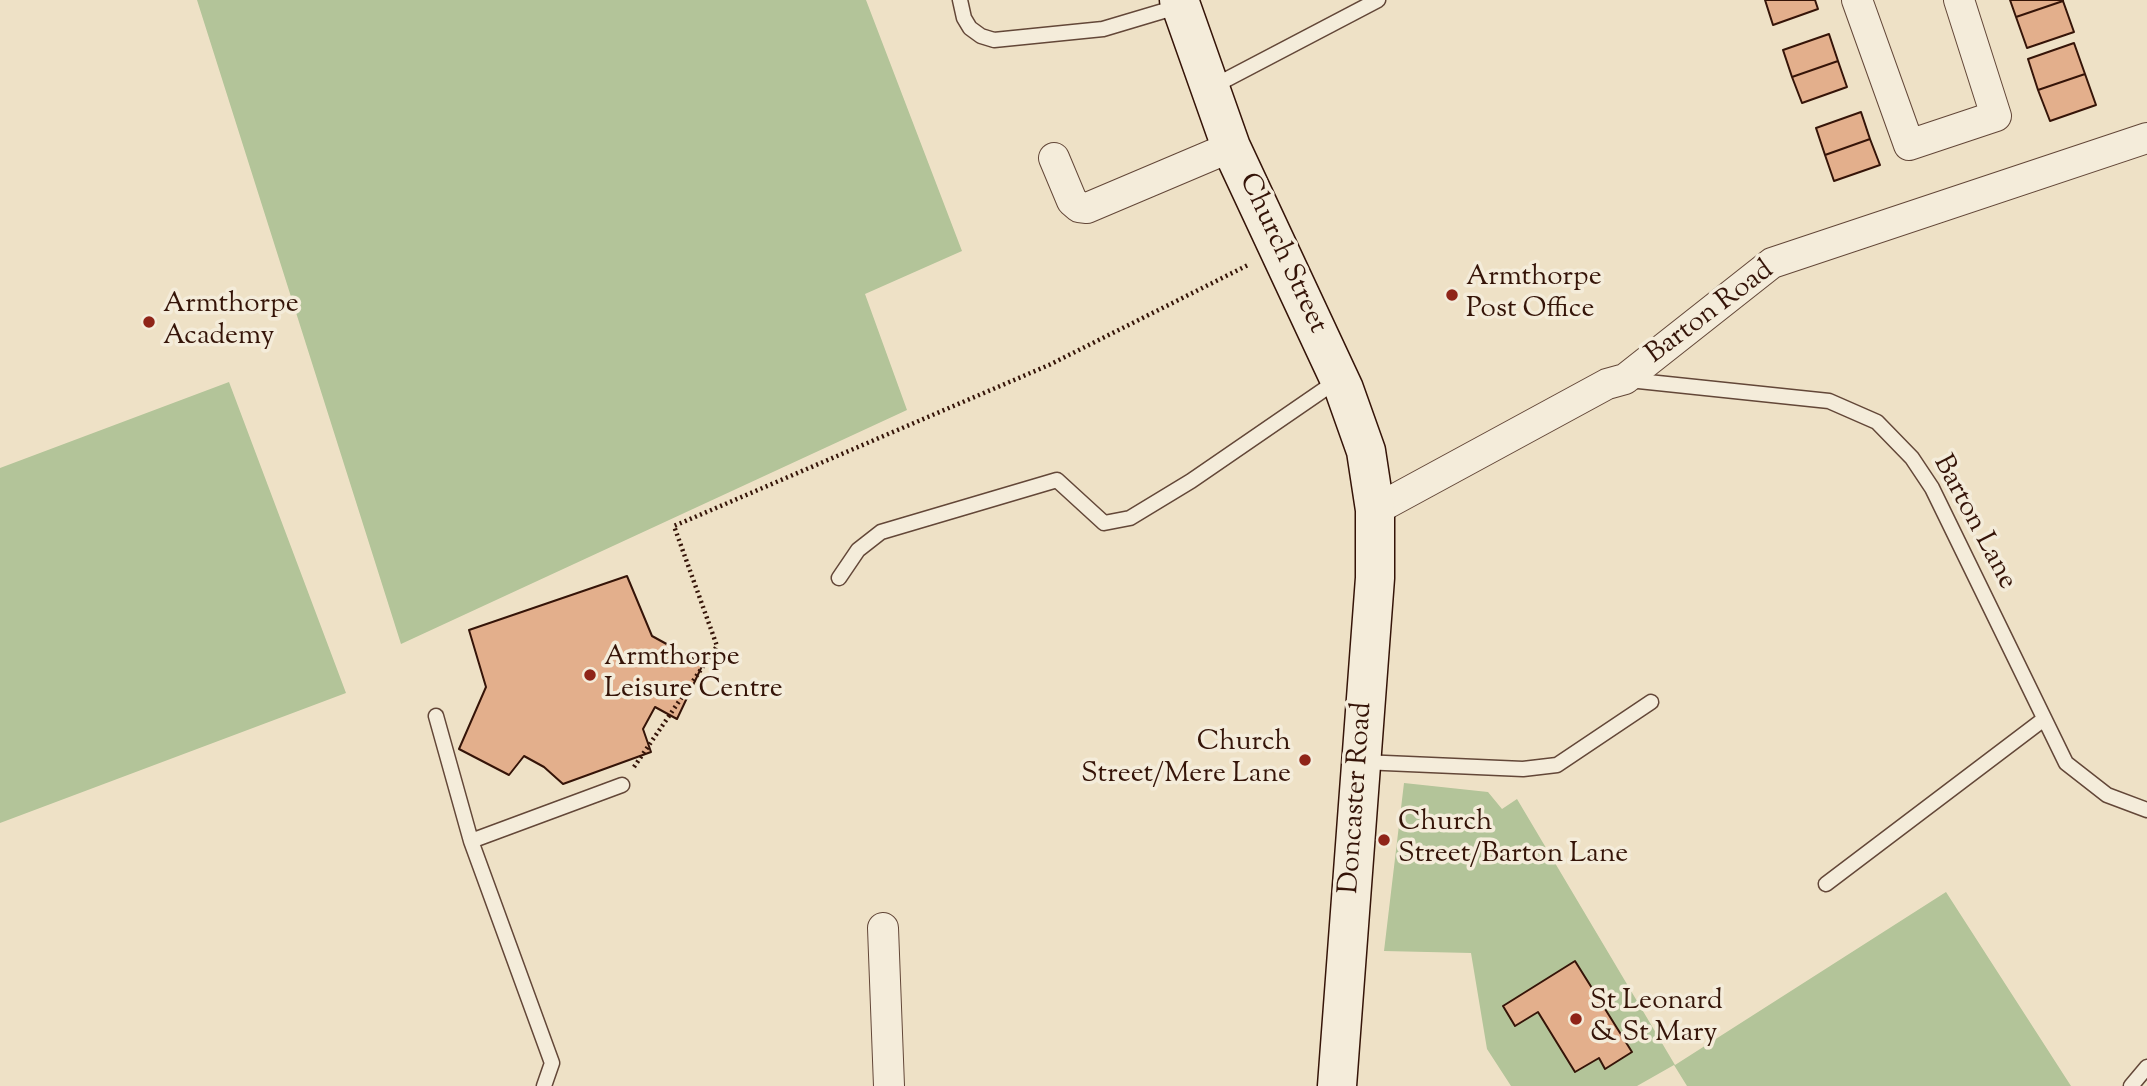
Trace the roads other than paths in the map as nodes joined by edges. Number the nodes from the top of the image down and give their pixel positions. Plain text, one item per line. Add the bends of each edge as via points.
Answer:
1 (960, 0) edge
2 (1378, 0) edge
3 (1857, 0) edge
4 (1959, 0) edge
5 (1180, 3) edge
6 (1210, 88) junction
7 (2147, 138) edge
8 (1231, 147) junction
9 (1054, 158) dead end
10 (1339, 379) junction
11 (1625, 379) junction
12 (1375, 510) junction
13 (839, 578) dead end
14 (1651, 702) dead end
15 (436, 716) dead end
16 (2044, 719) junction
17 (1360, 762) junction
18 (622, 785) road end
19 (2147, 810) edge
20 (471, 841) junction
21 (1826, 884) dead end
22 (883, 928) dead end
23 (2147, 1067) edge
24 (544, 1086) edge
25 (889, 1086) edge
26 (1337, 1086) edge
27 (2131, 1086) edge

1 - 5 lane via 970,28 994,40 1103,29
2 - 6 lane
3 - 4 street via 1909,145 1996,116
5 - 6 street, Church Street
6 - 8 street, Church Street
7 - 11 street, Barton Road via 1772,263
8 - 9 street via 1087,208 1072,201
8 - 10 street, Church Street
10 - 12 street, Church Street via 1366,451
10 - 13 lane via 1191,481 1130,517 1104,523 1056,480 881,532 858,550
11 - 12 street, Barton Road via 1607,384
11 - 16 lane, Barton Lane via 1829,401 1877,422 1912,458 1932,488
12 - 17 street, Doncaster Road via 1375,578
14 - 17 lane via 1557,765 1523,769
15 - 20 lane
16 - 19 lane, Barton Lane via 2066,763 2107,795
16 - 21 lane
17 - 26 street, Doncaster Road
18 - 20 lane
20 - 24 lane via 552,1063
22 - 25 street
23 - 27 lane

